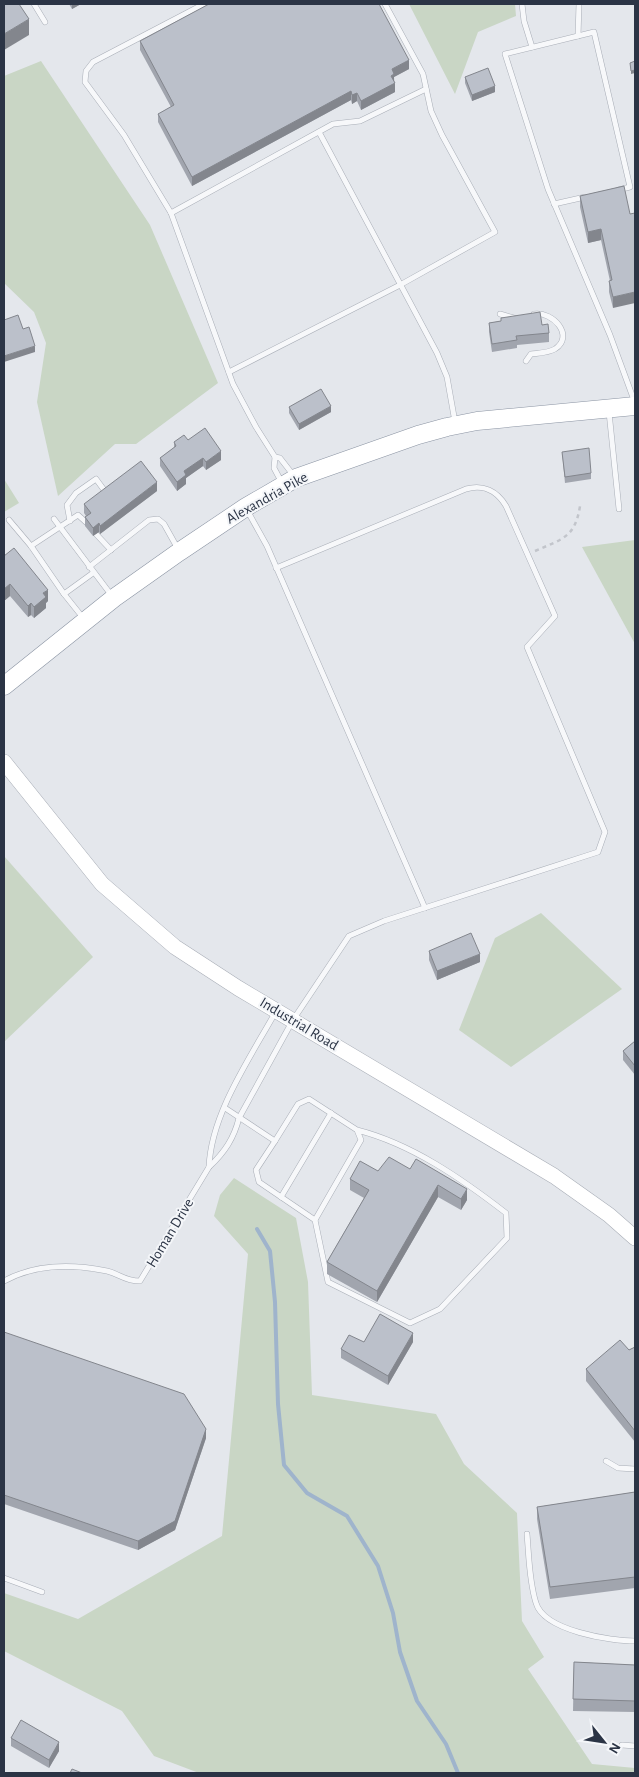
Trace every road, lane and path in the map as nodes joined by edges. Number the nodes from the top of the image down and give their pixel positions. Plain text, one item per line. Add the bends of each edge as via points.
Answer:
1 (34, 4) edge
2 (204, 4) edge
3 (385, 4) edge
4 (522, 4) edge
5 (579, 4) edge
6 (45, 22) dead end
7 (578, 36) junction
8 (532, 47) junction
9 (426, 89) junction
10 (319, 132) junction
11 (613, 191) edge
12 (596, 195) edge
13 (554, 204) junction
14 (171, 213) junction
15 (400, 284) junction
16 (500, 314) dead end
17 (529, 315) edge
18 (520, 317) edge
19 (526, 361) dead end
20 (229, 372) junction
21 (635, 404) edge
22 (608, 409) junction
23 (456, 425) junction
24 (275, 457) junction
25 (290, 482) junction
26 (108, 495) edge
27 (580, 506) dead end
28 (246, 507) junction
29 (618, 509) dead end
30 (54, 519) dead end
31 (9, 520) dead end
32 (70, 521) junction
33 (88, 524) edge
34 (60, 527) junction
35 (96, 534) edge
36 (31, 546) junction
37 (111, 550) junction
38 (179, 552) junction
39 (527, 554) junction
40 (89, 567) junction
41 (276, 568) junction
42 (93, 573) junction
43 (64, 594) junction
44 (114, 598) junction
45 (86, 621) junction
46 (4, 686) edge
47 (4, 762) edge
48 (424, 908) junction
49 (276, 1010) junction
50 (293, 1020) junction
51 (225, 1108) junction
52 (331, 1113) junction
53 (239, 1118) junction
54 (357, 1130) junction
55 (275, 1141) junction
56 (209, 1167) junction
57 (281, 1197) junction
58 (315, 1220) junction
59 (634, 1233) edge
60 (4, 1281) edge
61 (606, 1461) dead end
62 (635, 1469) edge
63 (527, 1534) dead end
64 (4, 1578) edge
65 (42, 1592) dead end
66 (635, 1641) edge
67 (622, 1745) dead end
68 (635, 1746) edge

1 - 6 lane
2 - 14 lane via 92,62 86,71 85,82 124,135
3 - 9 lane via 423,74
4 - 8 lane
5 - 7 lane
7 - 8 lane
7 - 11 lane via 594,32 630,188
8 - 13 lane via 505,54
9 - 10 lane via 366,119 333,124
9 - 15 lane via 442,135 495,232
10 - 14 lane
10 - 15 lane
12 - 13 lane
13 - 21 lane via 610,335
14 - 20 lane
15 - 20 lane
15 - 23 lane via 447,377
16 - 18 lane
17 - 19 lane via 547,314 556,320 562,336 560,345 531,354
20 - 24 lane via 240,398
21 - 22 highway, Alexandria Pike
22 - 23 highway, Alexandria Pike
22 - 29 lane
23 - 25 highway, Alexandria Pike via 418,435
24 - 25 lane via 280,458
24 - 25 lane via 274,468
25 - 28 highway, Alexandria Pike
26 - 32 lane via 96,478 76,493 67,506
27 - 39 path via 576,524 568,535
28 - 38 highway, Alexandria Pike
28 - 41 lane
30 - 34 lane
31 - 36 lane
32 - 33 lane via 78,515
32 - 34 lane
34 - 36 lane
34 - 40 lane
35 - 37 lane
36 - 43 lane
37 - 38 lane via 149,520 158,519
37 - 40 lane
38 - 44 highway, Alexandria Pike
39 - 41 lane via 503,500 490,490 475,486
39 - 48 lane, Homan Drive via 555,616 527,647 605,832 598,852
40 - 42 lane
41 - 48 lane
42 - 43 lane
42 - 44 lane
43 - 45 lane
44 - 45 highway, Alexandria Pike
45 - 46 highway, Alexandria Pike
47 - 49 main road, Industrial Road via 86,865 118,899 175,947
48 - 50 lane, Homan Drive via 349,936
49 - 50 main road, Industrial Road
49 - 51 lane, Homan Drive
50 - 53 lane, Homan Drive
50 - 59 main road, Industrial Road via 554,1176
51 - 53 lane
51 - 56 lane, Homan Drive via 210,1153
52 - 54 lane
52 - 55 lane via 309,1099 298,1104
52 - 57 lane
53 - 55 lane
53 - 56 lane, Homan Drive via 235,1134 223,1154
54 - 58 lane via 361,1140
54 - 58 lane via 387,1138 470,1185 506,1213 507,1238 440,1309 410,1323 328,1282
55 - 57 lane via 256,1170 259,1182
56 - 60 lane, Homan Drive via 140,1281 128,1281 108,1272 48,1267 22,1271
57 - 58 lane
61 - 62 lane via 618,1468
63 - 66 lane via 536,1605 547,1617 575,1632 616,1641
64 - 65 lane
67 - 68 lane

